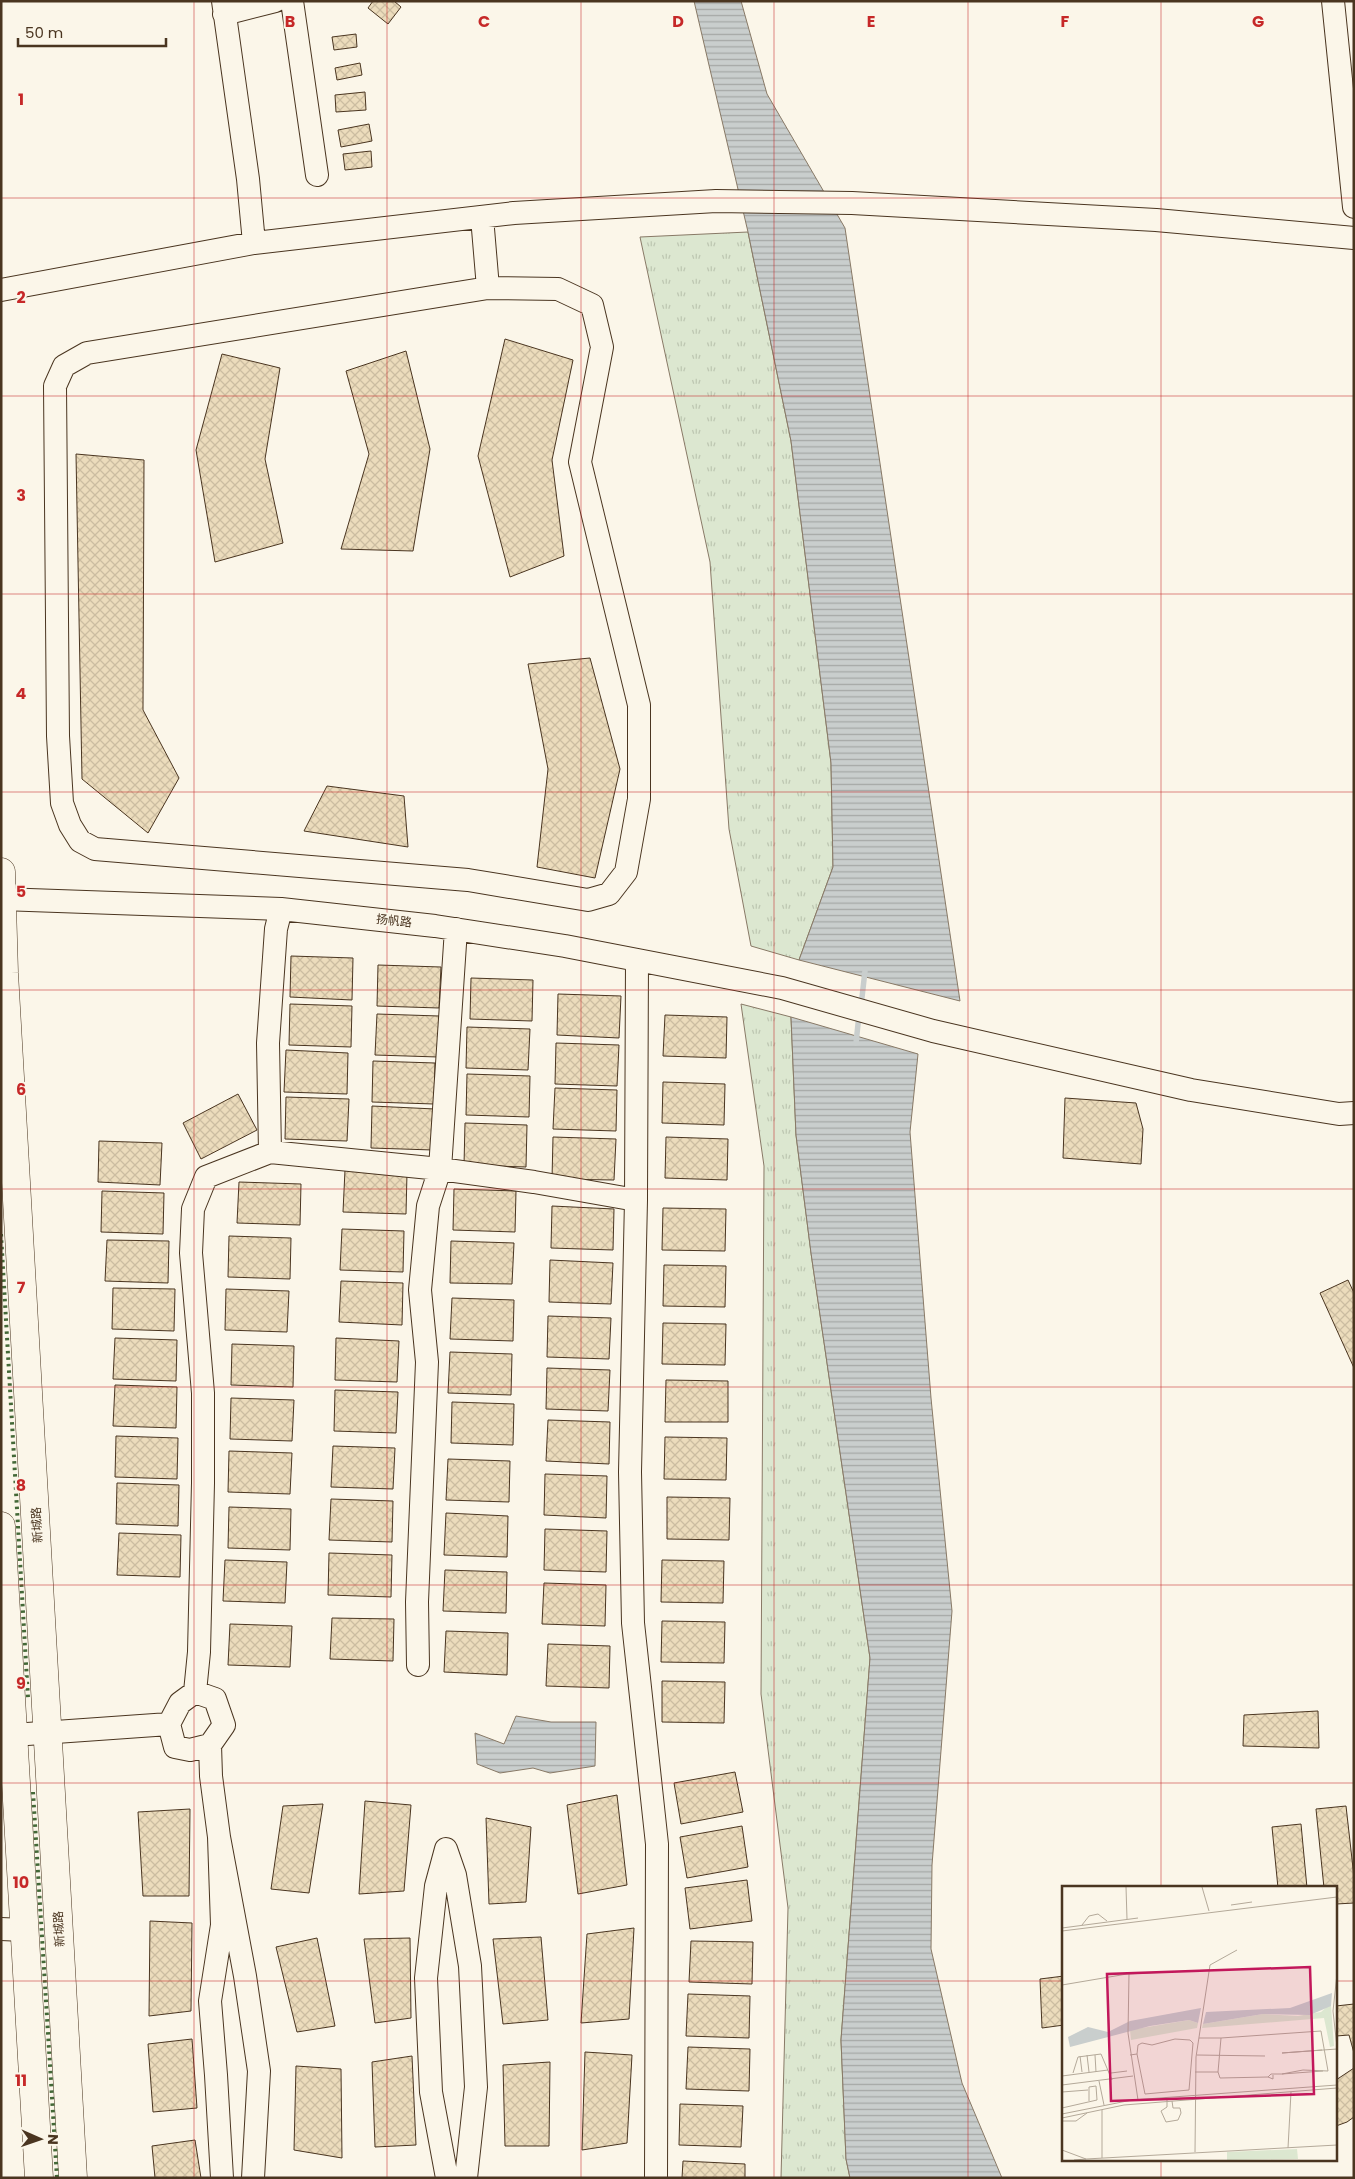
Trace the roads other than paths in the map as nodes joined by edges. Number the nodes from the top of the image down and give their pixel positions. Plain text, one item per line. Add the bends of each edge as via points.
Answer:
1 (275, 1) edge
2 (292, 1) edge
3 (1333, 1) edge
4 (224, 8) edge
5 (317, 175) dead end
6 (1354, 207) edge
7 (482, 217) junction
8 (1354, 238) edge
9 (254, 243) junction
10 (488, 288) junction
11 (1, 290) edge
12 (2, 890) edge
13 (281, 909) junction
14 (456, 929) junction
15 (637, 960) junction
16 (1354, 1114) edge
17 (270, 1152) junction
18 (440, 1169) junction
19 (636, 1200) junction
20 (1, 1526) edge
21 (418, 1665) dead end
22 (195, 1692) junction
23 (170, 1724) junction
24 (49, 1733) junction
25 (13, 1735) junction
26 (210, 1746) junction
27 (219, 1837) junction
28 (13, 1930) edge
29 (39, 2178) edge
30 (73, 2178) edge
31 (222, 2178) edge
32 (253, 2178) edge
33 (447, 2178) edge
34 (466, 2178) edge
35 (656, 2178) edge

1 - 4 street
2 - 5 street
3 - 6 street
4 - 9 street
7 - 8 street via 716,201 852,203 1156,220
7 - 9 street
7 - 10 street
9 - 11 street
10 - 10 street via 558,289 592,306 602,347 580,462 639,705 639,799 626,872 609,894 588,900 468,880 95,849 80,841 62,803 58,736 55,386 64,366 86,353
12 - 13 street, 扬帆路
12 - 24 main road, 新城路 via 4,973
13 - 14 street, 扬帆路
13 - 17 street via 276,929 268,1043
14 - 15 street, 扬帆路
14 - 18 street
15 - 16 street, 扬帆路 via 782,988 933,1031 1191,1090
15 - 19 street
17 - 18 street
17 - 22 street via 206,1177 193,1209 192,1252 203,1393 200,1633
18 - 19 street
18 - 21 street via 428,1206 420,1290 427,1362 417,1602
19 - 35 street via 630,1490 633,1623 657,1844
20 - 25 main road
22 - 23 street via 180,1704
22 - 26 street via 216,1699 224,1725
23 - 24 street
23 - 26 street via 175,1747 190,1750
24 - 25 street
24 - 30 main road, 新城路
25 - 28 main road
26 - 27 street
27 - 31 street via 222,1926 210,2001
27 - 32 street via 259,2071
28 - 29 main road
33 - 34 street via 431,2092 426,1978 436,1886 446,1849 455,1875 470,1966 476,2087

